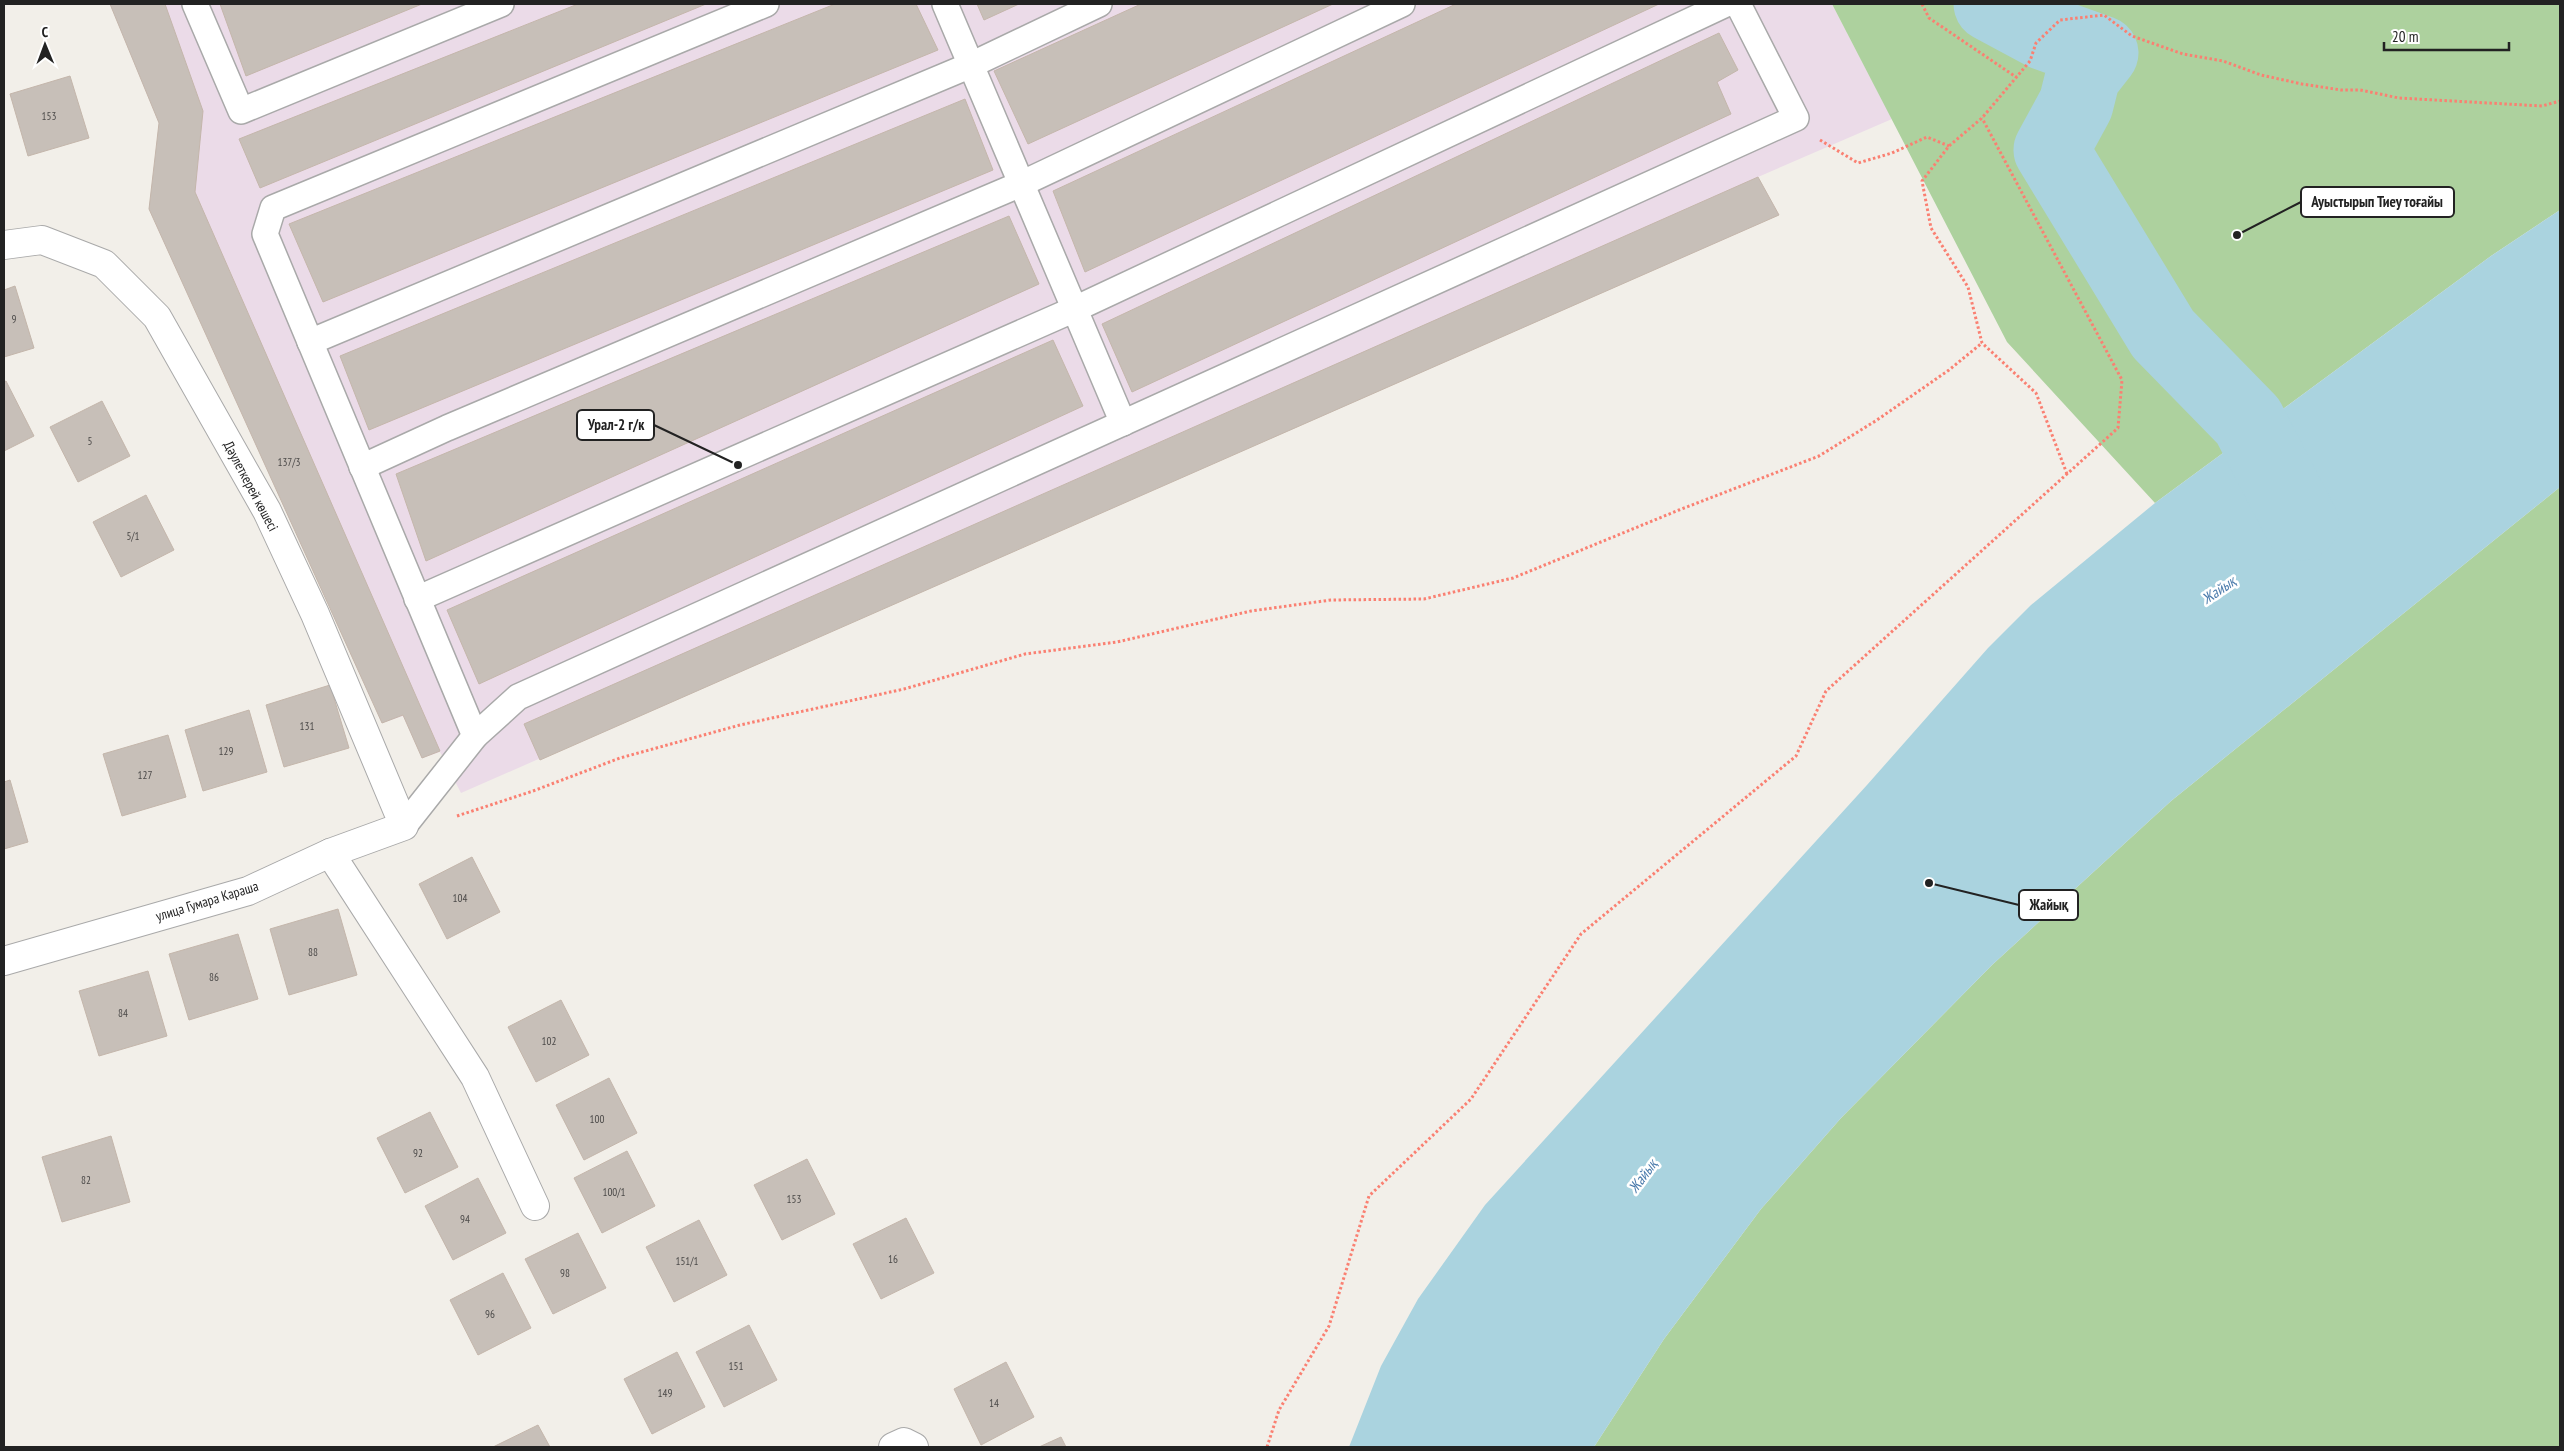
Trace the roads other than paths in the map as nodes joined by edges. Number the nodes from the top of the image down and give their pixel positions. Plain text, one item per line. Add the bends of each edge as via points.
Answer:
1 (195, 4) edge
2 (501, 4) edge
3 (766, 4) edge
4 (945, 4) edge
5 (1099, 4) edge
6 (1402, 4) edge
7 (1726, 4) edge
8 (1738, 4) edge
9 (971, 65) junction
10 (1021, 184) junction
11 (4, 246) edge
12 (1075, 310) junction
13 (310, 342) junction
14 (1123, 423) junction
15 (362, 467) junction
16 (417, 599) junction
17 (475, 736) junction
18 (404, 826) junction
19 (330, 853) junction
20 (4, 961) edge
21 (535, 1206) dead end

1 - 2 lane via 241,111
3 - 13 lane via 274,208 265,234
4 - 9 lane
5 - 9 lane
6 - 10 lane
7 - 12 lane
8 - 14 lane via 1796,118
9 - 10 lane
9 - 13 lane
10 - 12 lane
10 - 15 lane
11 - 18 street, Дәулеткерей көшесі via 42,240 104,264 158,317 267,511
12 - 14 lane
12 - 16 lane
13 - 15 lane
14 - 17 lane via 518,697
15 - 16 lane
16 - 17 lane
17 - 18 lane
18 - 19 street, улица Гумара Караша
19 - 20 street, улица Гумара Караша via 248,891
19 - 21 street via 474,1077

